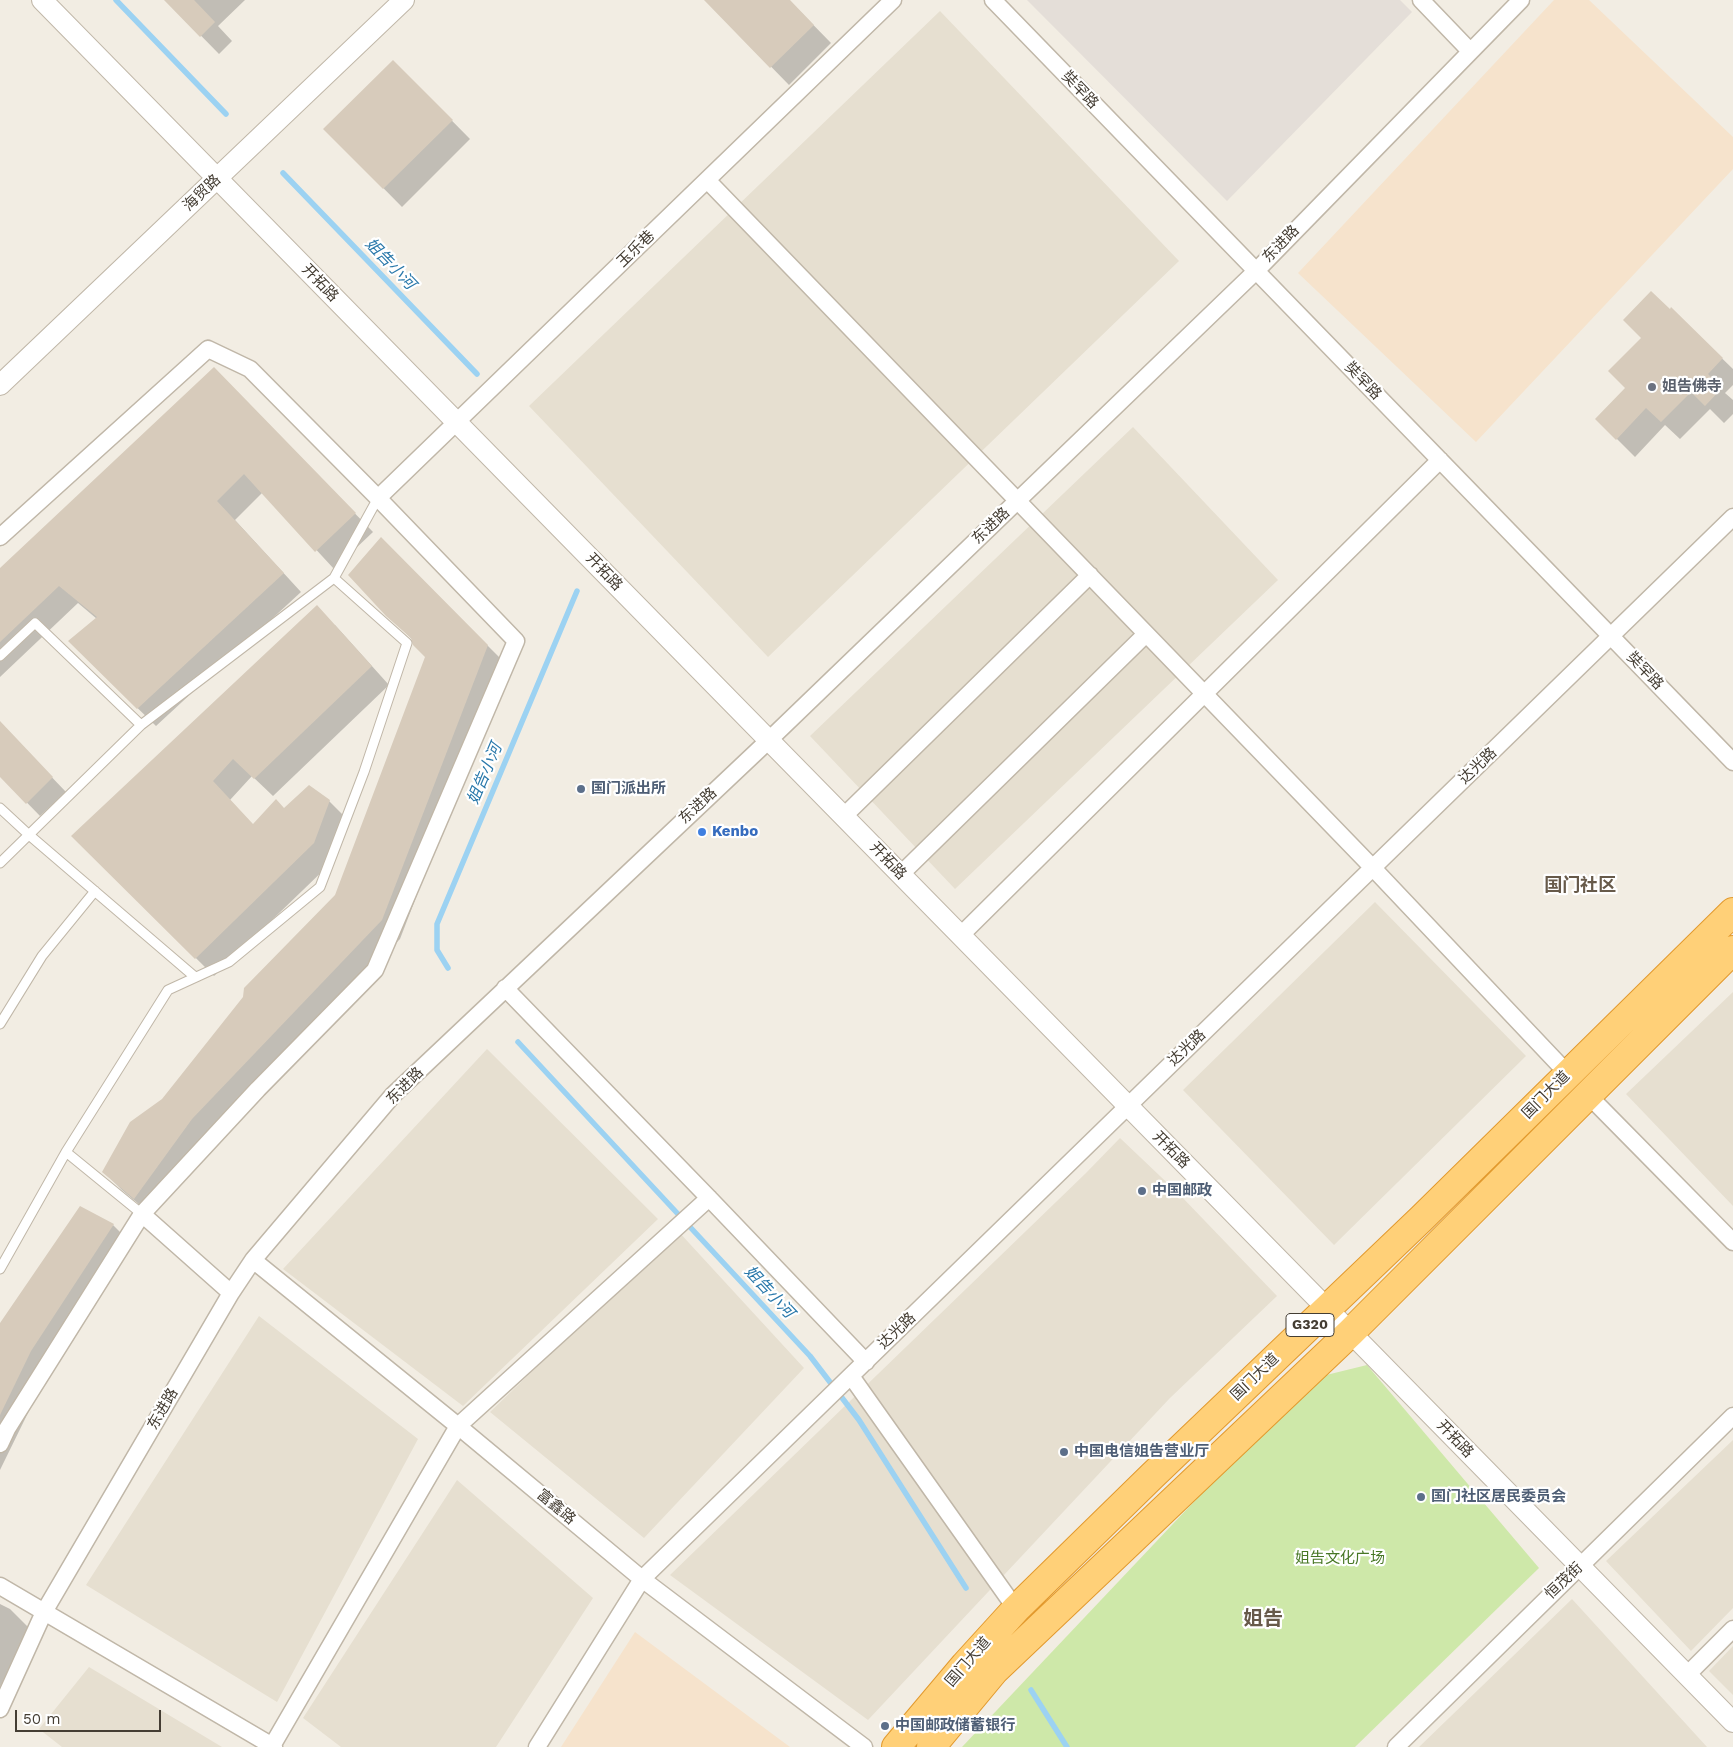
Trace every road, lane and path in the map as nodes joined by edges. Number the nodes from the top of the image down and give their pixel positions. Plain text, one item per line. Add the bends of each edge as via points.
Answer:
1 (42, 0) edge
2 (404, 0) edge
3 (893, 0) edge
4 (992, 0) edge
5 (1421, 0) edge
6 (1522, 0) edge
7 (1470, 52) junction
8 (218, 178) junction
9 (707, 180) junction
10 (1256, 271) junction
11 (0, 385) edge
12 (456, 422) junction
13 (1440, 460) junction
14 (378, 498) junction
15 (1017, 500) junction
16 (1733, 517) edge
17 (0, 537) edge
18 (1090, 575) junction
19 (334, 578) junction
20 (1146, 634) junction
21 (1611, 636) junction
22 (0, 656) edge
23 (1204, 694) junction
24 (141, 725) junction
25 (769, 740) junction
26 (1733, 762) edge
27 (0, 808) edge
28 (844, 816) junction
29 (28, 834) junction
30 (0, 863) edge
31 (1373, 868) junction
32 (901, 874) junction
33 (95, 891) junction
34 (1733, 912) edge
35 (961, 935) junction
36 (1733, 950) edge
37 (195, 977) junction
38 (505, 988) junction
39 (0, 1024) edge
40 (1568, 1074) junction
41 (1588, 1095) junction
42 (1128, 1105) junction
43 (66, 1152) junction
44 (710, 1198) junction
45 (142, 1214) junction
46 (1733, 1242) edge
47 (253, 1260) junction
48 (0, 1269) edge
49 (231, 1293) junction
50 (1327, 1308) junction
51 (1351, 1332) junction
52 (866, 1362) junction
53 (848, 1379) junction
54 (1733, 1416) edge
55 (458, 1426) junction
56 (0, 1444) edge
57 (1580, 1566) junction
58 (642, 1579) junction
59 (0, 1586) edge
60 (1016, 1609) junction
61 (44, 1612) junction
62 (1733, 1629) edge
63 (1687, 1675) junction
64 (0, 1709) edge
65 (1733, 1722) edge
66 (273, 1746) edge
67 (537, 1747) edge
68 (864, 1747) edge
69 (896, 1747) edge
70 (932, 1747) edge
71 (1396, 1747) edge

1 - 8 street, 开拓路
2 - 8 street, 海贸路
3 - 9 street, 玉乐巷
4 - 10 street, 奘罕路
5 - 7 street
6 - 7 street, 东进路
7 - 10 street, 东进路
8 - 11 street, 海贸路
8 - 12 street, 开拓路
9 - 12 street, 玉乐巷
9 - 15 street
10 - 13 street, 奘罕路
10 - 15 street, 东进路
12 - 14 street, 玉乐巷
12 - 25 street, 开拓路
13 - 21 street, 奘罕路
13 - 23 street
14 - 17 street via 250,370 208,349
14 - 19 lane
14 - 45 street via 516,641 375,970
15 - 18 street
15 - 25 street, 东进路
16 - 21 street, 达光路
18 - 20 street
18 - 28 street
19 - 24 lane
19 - 37 lane via 406,643 364,772 320,886 229,962
20 - 23 street
20 - 32 street
21 - 26 street, 奘罕路
21 - 31 street, 达光路
22 - 24 lane via 35,624
23 - 31 street
23 - 35 street
24 - 29 lane
25 - 28 street, 开拓路
25 - 38 street, 东进路
27 - 29 lane
28 - 32 street, 开拓路
29 - 30 lane
29 - 33 lane
31 - 40 street
31 - 42 street, 达光路
32 - 35 street, 开拓路
33 - 37 lane
33 - 39 lane via 42,956
34 - 40 highway, 国门大道 / G320
35 - 42 street, 开拓路
36 - 41 highway, 国门大道 / G320
37 - 43 lane via 168,990
38 - 44 street
38 - 47 street, 东进路 via 394,1095
40 - 50 highway, 国门大道 / G320
41 - 46 street
41 - 51 highway, 国门大道 / G320
42 - 50 street, 开拓路
42 - 52 street, 达光路
43 - 45 lane
43 - 48 lane
44 - 52 street
44 - 55 street
45 - 49 street
45 - 56 street
47 - 49 street, 东进路
47 - 55 street, 富鑫路
49 - 61 street, 东进路
50 - 51 street, 开拓路
50 - 60 highway, 国门大道 / G320
51 - 57 street, 开拓路
51 - 70 highway, 国门大道 / G320 via 995,1670
52 - 53 street, 达光路
53 - 58 street, 达光路
53 - 60 street
54 - 57 street, 恒茂街
55 - 58 street, 富鑫路
55 - 66 street
57 - 63 street, 开拓路
57 - 71 street, 恒茂街
58 - 67 street, 达光路
58 - 68 street, 富鑫路
59 - 61 street
60 - 69 highway, 国门大道 / G320
61 - 64 street, 东进路
61 - 66 street
62 - 63 street
63 - 65 street, 开拓路

